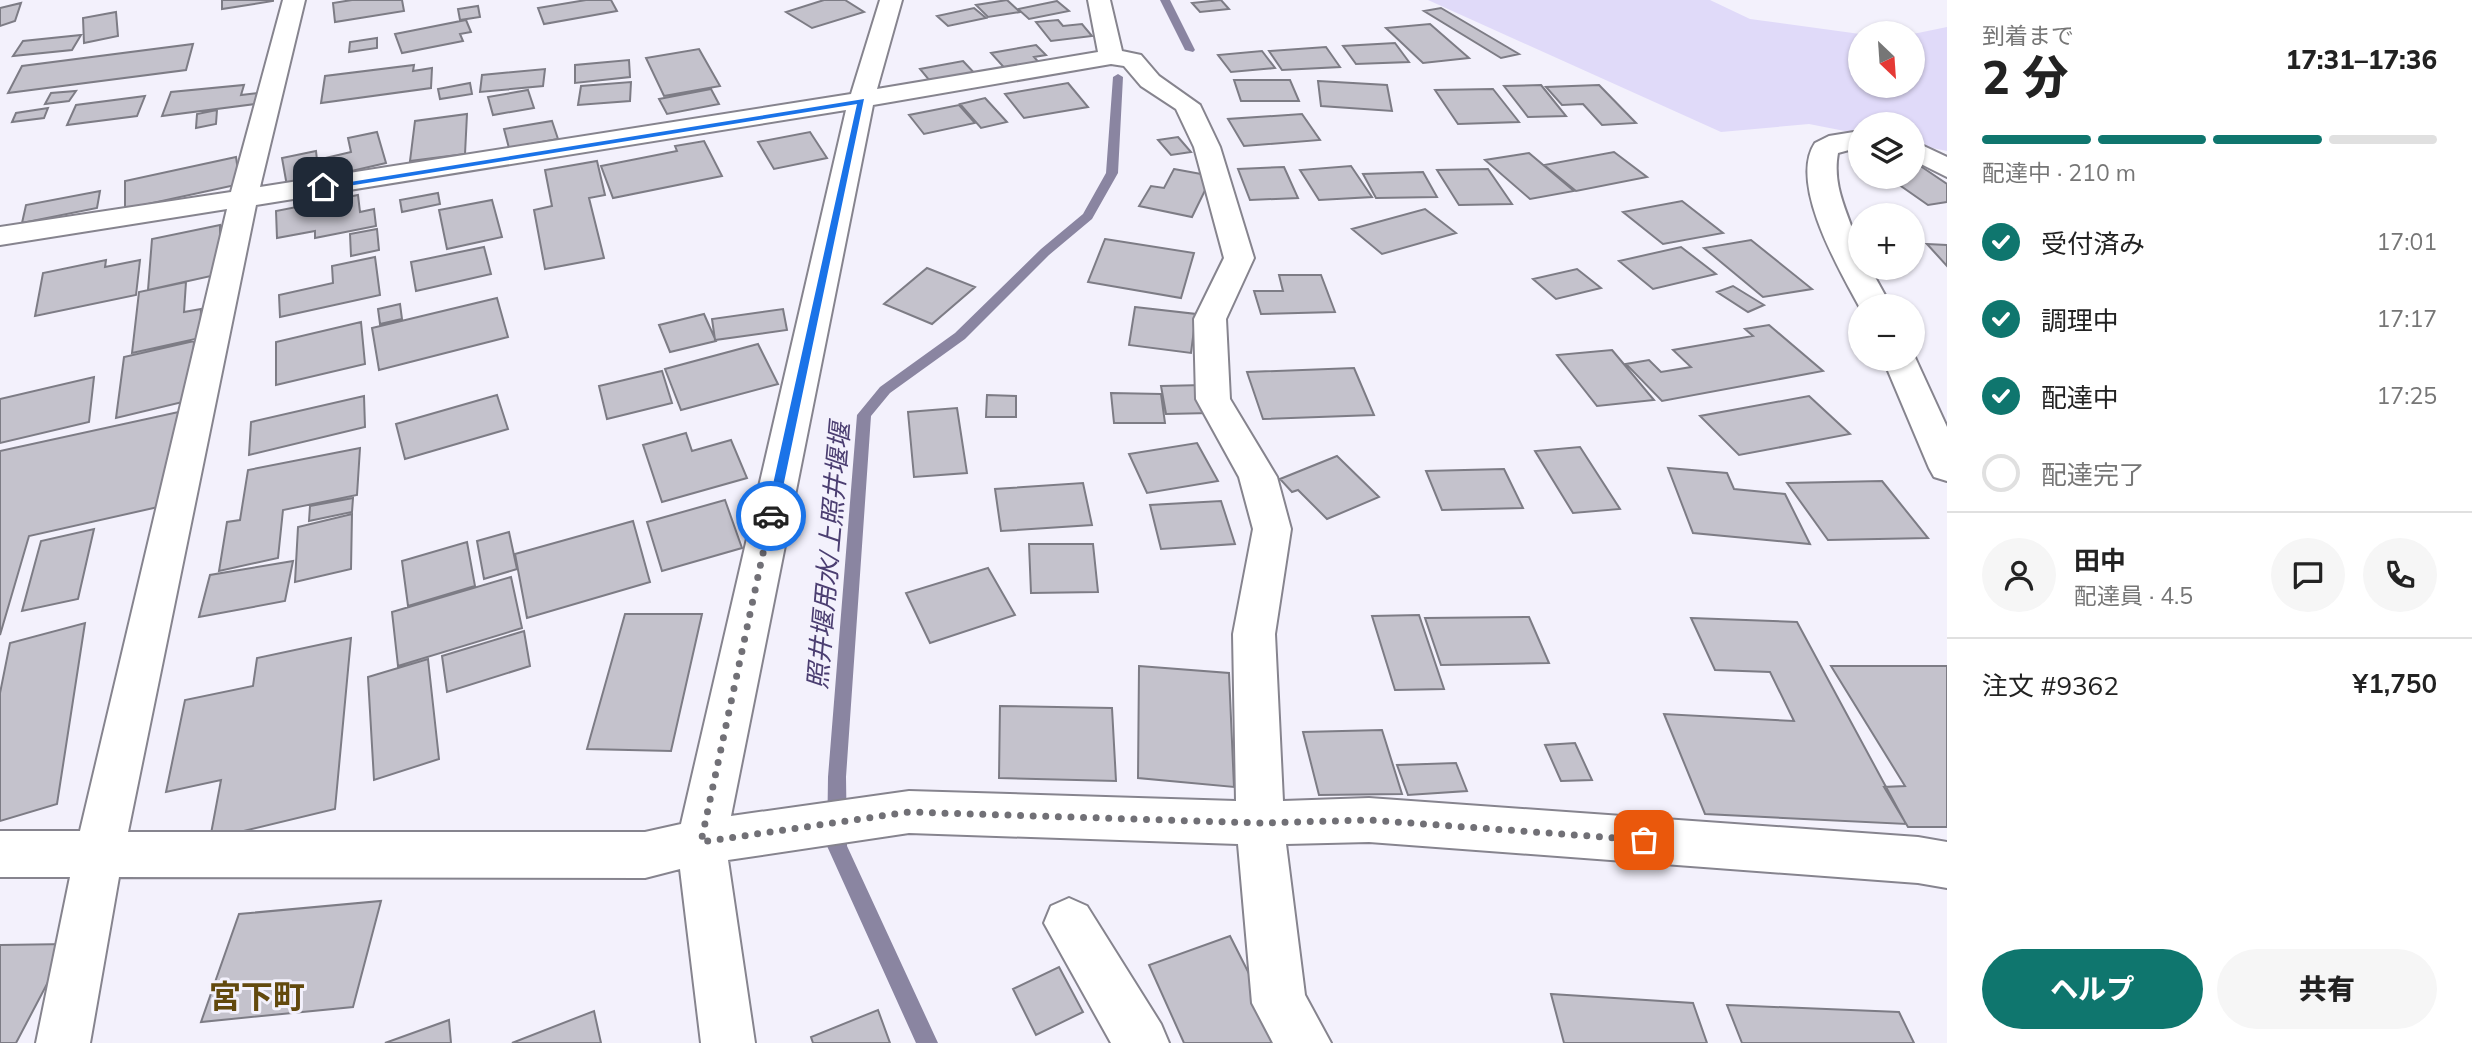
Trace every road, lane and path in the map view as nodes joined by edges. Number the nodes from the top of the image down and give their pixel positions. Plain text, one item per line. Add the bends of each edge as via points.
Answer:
1 (294, 0) edge
2 (891, 0) edge
3 (1099, 0) edge
4 (1111, 57) junction
5 (861, 101) junction
6 (1848, 140) edge
7 (1925, 156) edge
8 (1947, 169) edge
9 (243, 200) junction
10 (0, 236) edge
11 (1869, 294) edge
12 (1905, 371) edge
13 (1947, 468) edge
14 (1260, 823) junction
15 (701, 842) junction
16 (0, 854) edge
17 (99, 854) junction
18 (1947, 865) edge
19 (1069, 923) dead end
20 (63, 1043) edge
21 (728, 1043) edge
22 (1142, 1043) edge
23 (1304, 1043) edge

1 - 9 street
2 - 5 street
3 - 4 street
4 - 5 street
4 - 14 street via 1132,60 1150,81 1187,105 1207,147 1239,258 1210,319 1213,399 1258,477 1272,529 1254,634
5 - 9 street
5 - 15 street
6 - 11 street via 1825,149 1819,179
7 - 8 street
9 - 10 street
9 - 17 street
12 - 13 street
14 - 15 street via 909,812
14 - 18 street via 1369,820
14 - 23 street via 1279,1003
15 - 17 street via 645,855
15 - 21 street
16 - 17 street
17 - 20 street
19 - 22 street

